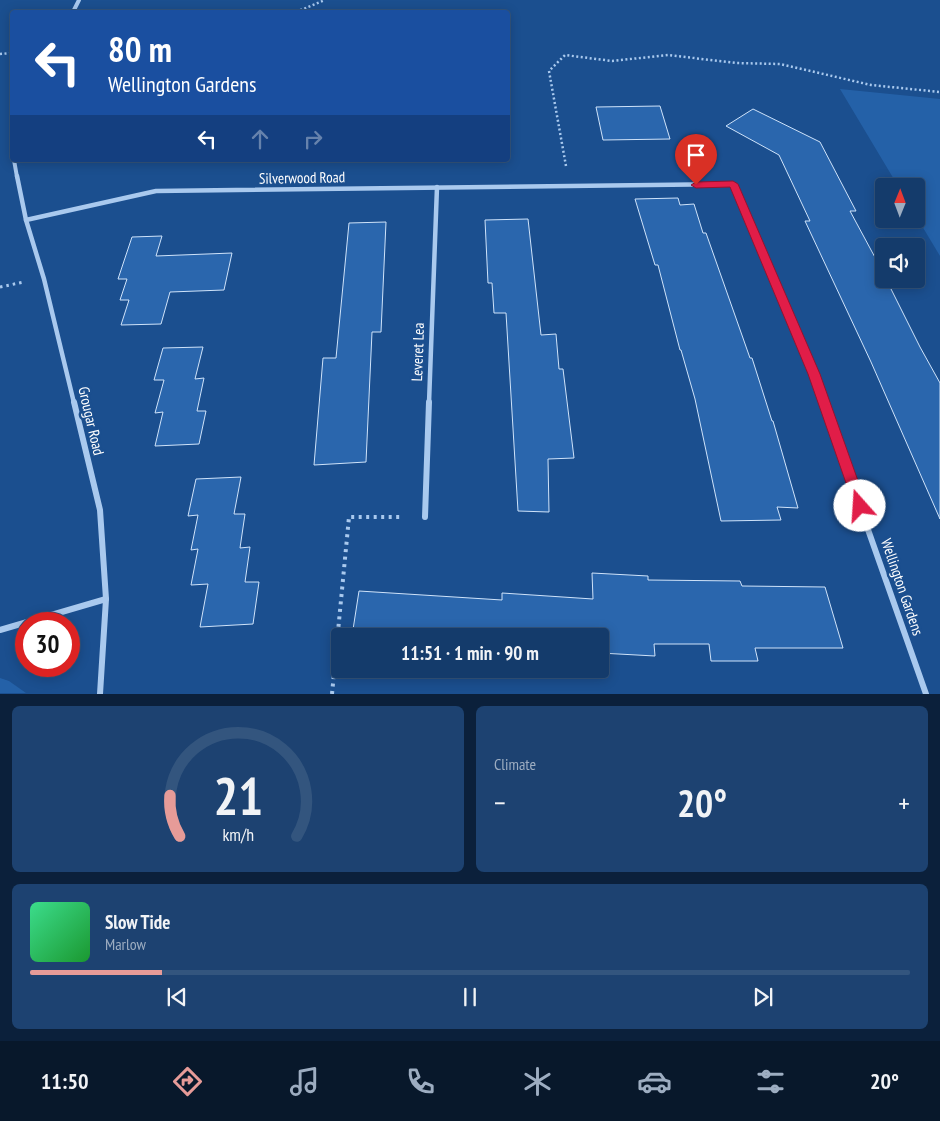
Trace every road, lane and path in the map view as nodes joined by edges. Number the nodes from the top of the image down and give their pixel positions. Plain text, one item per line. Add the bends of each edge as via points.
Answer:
1 (325, 0) edge
2 (301, 10) edge
3 (940, 92) edge
4 (14, 162) edge
5 (570, 186) junction
6 (582, 186) joint
7 (437, 188) junction
8 (26, 220) junction
9 (425, 517) joint
10 (106, 598) junction
11 (0, 630) edge
12 (100, 694) edge
13 (332, 694) edge
14 (926, 694) edge

1 - 2 path
3 - 5 path via 871,85 780,64 668,56 612,60 564,55 549,71
4 - 8 street, Grougar Road
5 - 6 street, Silverwood Road
5 - 7 street, Silverwood Road
6 - 14 street, Wellington Gardens via 733,184 814,374
7 - 8 street, Silverwood Road via 156,191
7 - 9 street, Leveret Lea
8 - 10 street, Grougar Road via 44,279 100,510
9 - 13 path via 349,517
10 - 11 street
10 - 12 street, Grougar Road

